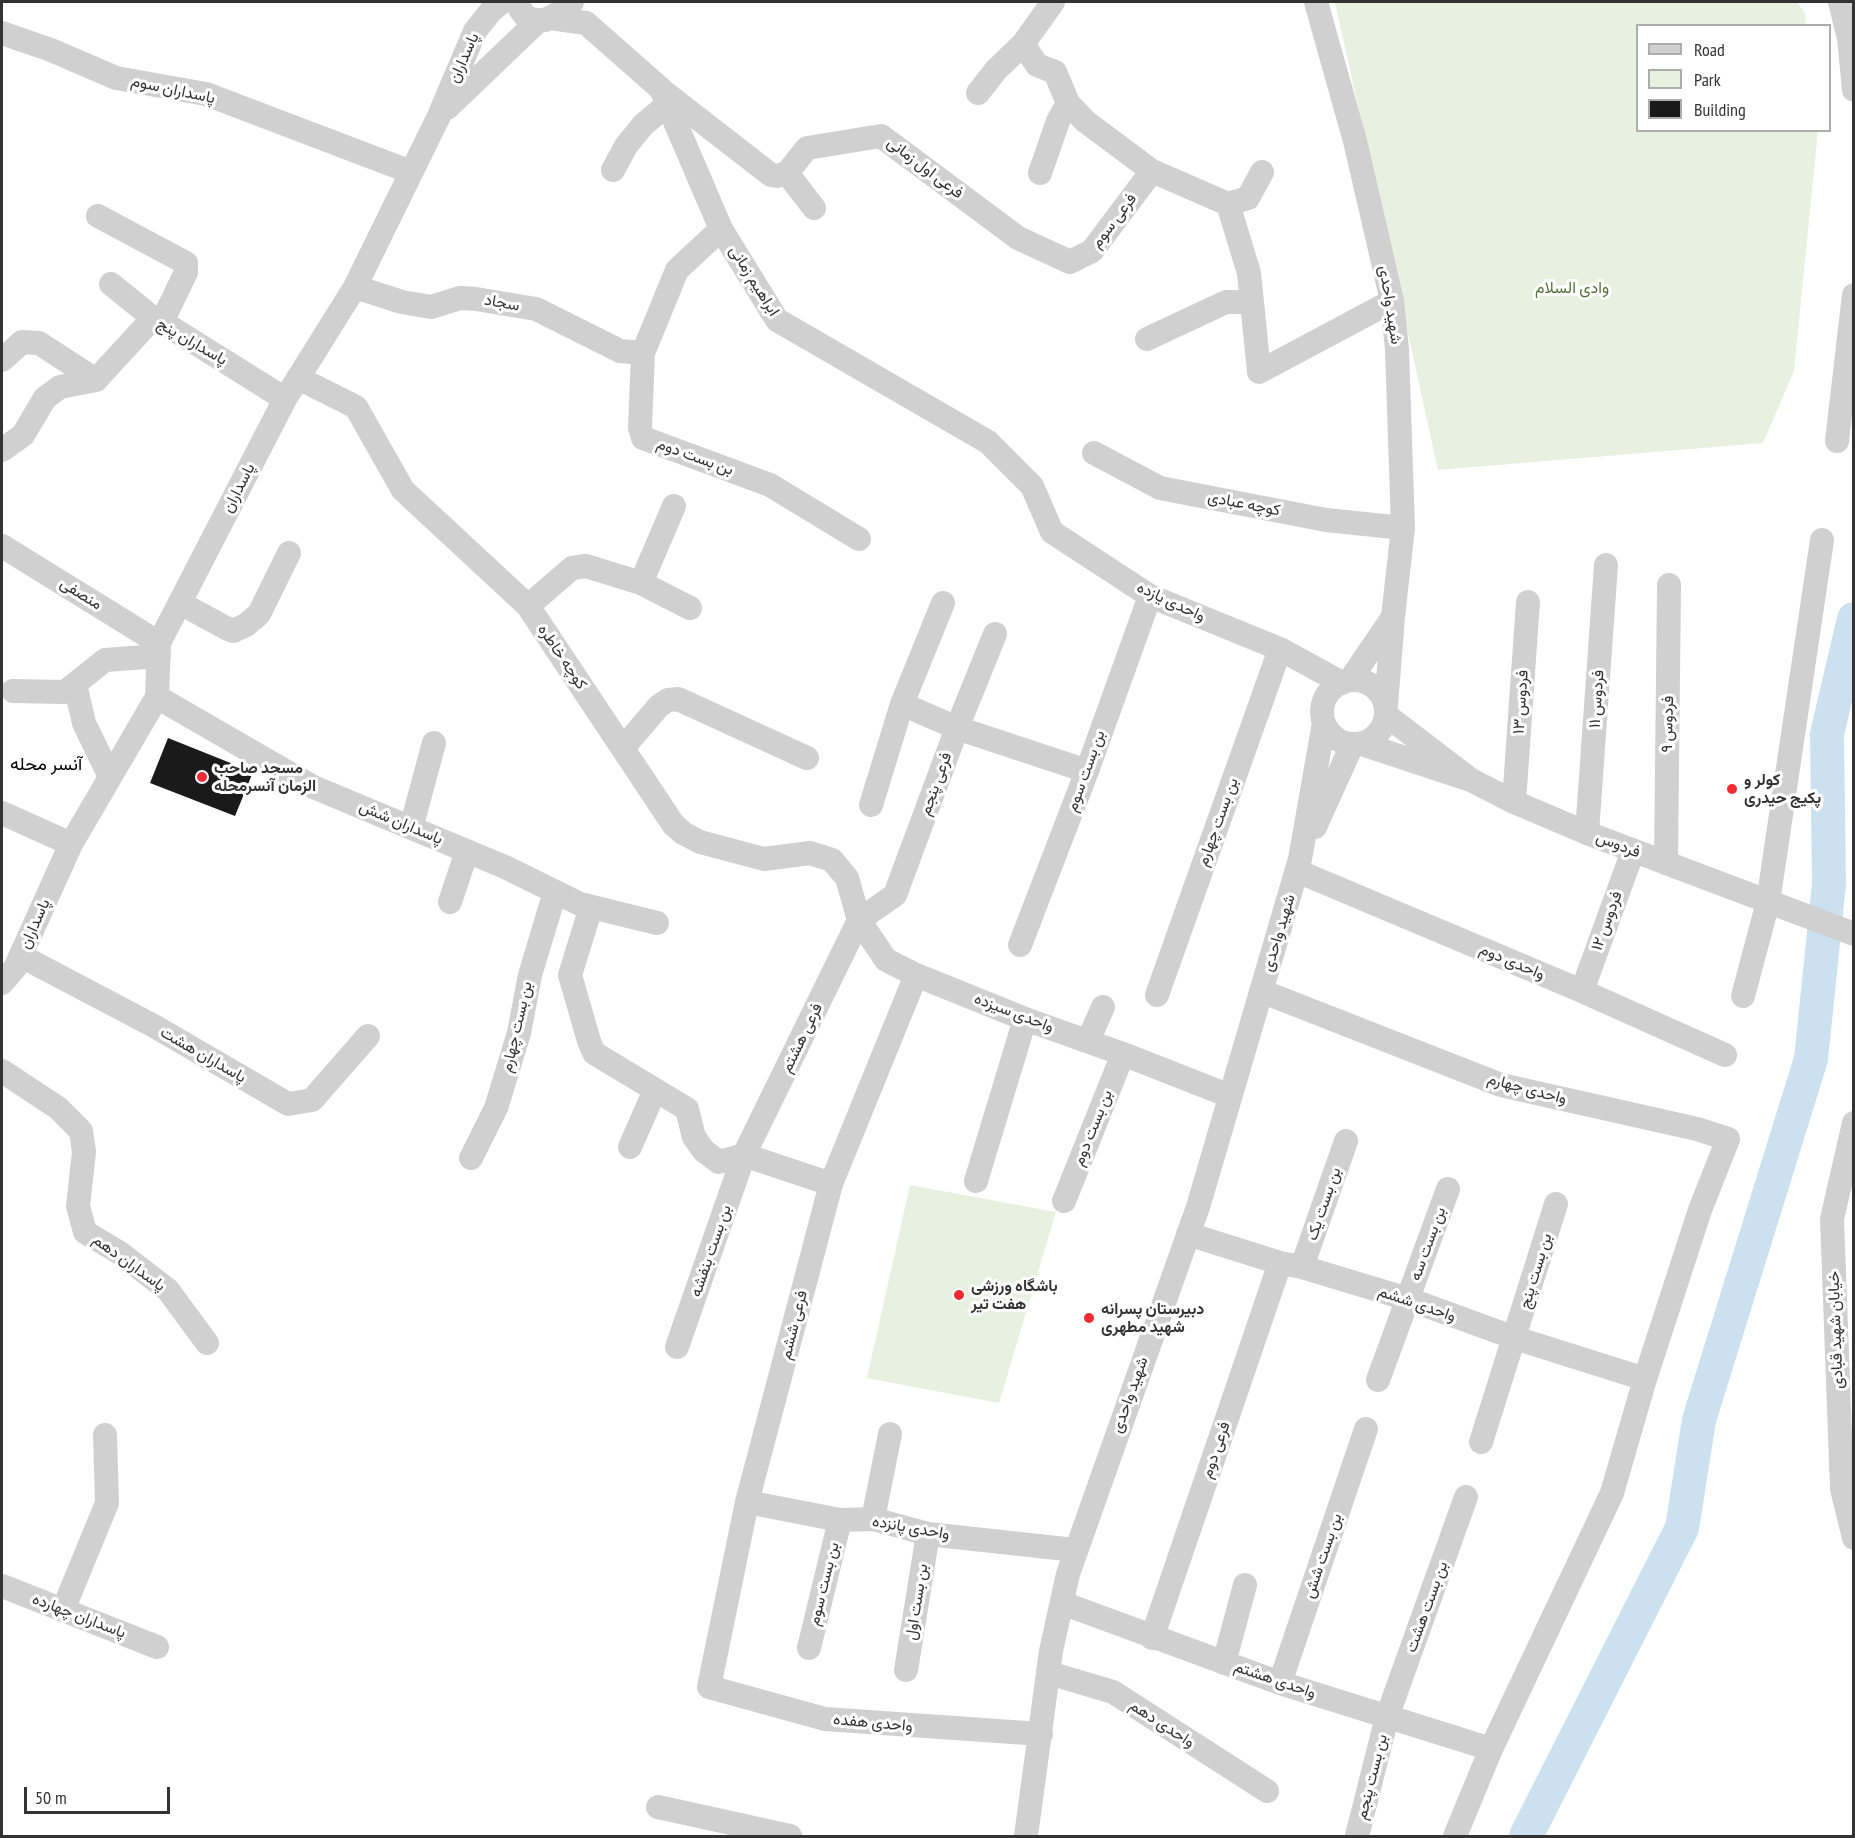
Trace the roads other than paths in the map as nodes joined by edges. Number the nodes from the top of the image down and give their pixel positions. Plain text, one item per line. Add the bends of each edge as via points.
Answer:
1 (518, 2) edge
2 (572, 2) edge
3 (1053, 2) edge
4 (1316, 2) edge
5 (1840, 2) edge
6 (491, 4) edge
7 (584, 12) edge
8 (544, 19) junction
9 (2, 33) edge
10 (1023, 44) junction
11 (1854, 90) edge
12 (978, 93) dead end
13 (665, 97) junction
14 (1068, 103) junction
15 (439, 116) junction
16 (613, 170) dead end
17 (411, 171) junction
18 (1152, 171) junction
19 (1262, 172) dead end
20 (787, 173) junction
21 (1040, 173) dead end
22 (1228, 204) junction
23 (814, 208) dead end
24 (98, 216) dead end
25 (721, 229) junction
26 (1070, 262) joint
27 (111, 284) dead end
28 (355, 286) junction
29 (1854, 295) edge
30 (1392, 301) junction
31 (1251, 302) junction
32 (157, 320) junction
33 (1147, 339) dead end
34 (643, 353) junction
35 (2, 360) edge
36 (298, 378) junction
37 (96, 380) junction
38 (285, 399) junction
39 (1837, 441) dead end
40 (2, 450) edge
41 (1094, 453) dead end
42 (1032, 486) joint
43 (674, 506) dead end
44 (1403, 528) junction
45 (859, 539) dead end
46 (1821, 540) dead end
47 (2, 546) edge
48 (290, 553) dead end
49 (1606, 565) dead end
50 (641, 583) junction
51 (1669, 585) dead end
52 (1150, 596) junction
53 (1528, 602) dead end
54 (180, 603) junction
55 (943, 603) dead end
56 (528, 606) junction
57 (690, 608) dead end
58 (1393, 617) junction
59 (995, 634) dead end
60 (159, 650) junction
61 (1280, 650) junction
62 (1346, 682) junction
63 (75, 684) junction
64 (13, 691) dead end
65 (157, 697) junction
66 (902, 704) junction
67 (1386, 710) junction
68 (1324, 723) junction
69 (957, 728) junction
70 (434, 743) dead end
71 (1357, 744) junction
72 (623, 748) junction
73 (807, 758) dead end
74 (1087, 771) junction
75 (110, 777) junction
76 (1471, 780) junction
77 (1514, 802) junction
78 (871, 806) dead end
79 (2, 813) edge
80 (411, 828) junction
81 (1587, 833) junction
82 (71, 844) junction
83 (467, 851) junction
84 (1633, 851) junction
85 (1666, 863) junction
86 (1299, 865) junction
87 (847, 878) joint
88 (555, 892) junction
89 (450, 902) dead end
90 (1768, 902) junction
91 (591, 907) junction
92 (859, 920) junction
93 (657, 923) dead end
94 (1854, 934) edge
95 (1020, 945) dead end
96 (21, 957) junction
97 (530, 975) junction
98 (570, 975) junction
99 (915, 975) junction
100 (2, 983) edge
101 (1261, 991) junction
102 (1582, 991) junction
103 (1156, 995) dead end
104 (1743, 996) dead end
105 (1103, 1007) dead end
106 (1025, 1019) junction
107 (368, 1036) dead end
108 (1088, 1041) junction
109 (1123, 1054) junction
110 (1725, 1055) dead end
111 (2, 1071) edge
112 (655, 1090) junction
113 (1230, 1096) junction
114 (1854, 1123) edge
115 (1346, 1142) dead end
116 (630, 1147) dead end
117 (744, 1155) junction
118 (471, 1158) dead end
119 (976, 1181) dead end
120 (831, 1184) junction
121 (1448, 1189) dead end
122 (1064, 1201) dead end
123 (1556, 1204) dead end
124 (1188, 1234) junction
125 (1291, 1265) junction
126 (1844, 1271) edge
127 (1408, 1299) junction
128 (1515, 1338) junction
129 (207, 1343) dead end
130 (677, 1347) dead end
131 (1645, 1379) junction
132 (1378, 1380) dead end
133 (1366, 1429) dead end
134 (890, 1434) dead end
135 (105, 1435) dead end
136 (1481, 1442) dead end
137 (1466, 1497) dead end
138 (747, 1502) junction
139 (840, 1520) junction
140 (873, 1520) junction
141 (928, 1534) junction
142 (1854, 1538) edge
143 (1075, 1550) junction
144 (1245, 1585) dead end
145 (2, 1586) edge
146 (1062, 1604) junction
147 (63, 1610) junction
148 (1152, 1638) junction
149 (157, 1647) dead end
150 (809, 1648) dead end
151 (1224, 1663) junction
152 (906, 1670) dead end
153 (1049, 1673) junction
154 (1280, 1683) junction
155 (709, 1687) joint
156 (1387, 1717) junction
157 (1041, 1734) junction
158 (1491, 1749) junction
159 (1268, 1791) dead end
160 (658, 1807) dead end
161 (790, 1836) edge
162 (1026, 1836) edge
163 (1357, 1836) edge
164 (1455, 1836) edge

1 - 8 street via 526,16
2 - 8 street
3 - 10 street
4 - 30 street, شهید واحدی via 1353,129
5 - 11 street via 1849,38
6 - 15 street, پاسداران via 475,31
7 - 8 street, ابراهیم زمانی
7 - 13 street, ابراهیم زمانی
8 - 15 street
9 - 17 street, پاسداران سوم via 116,78 206,94
10 - 12 street
10 - 14 street via 1037,65 1055,72
13 - 16 street via 626,146
13 - 20 street via 771,175
13 - 25 street, ابراهیم زمانی
14 - 18 street via 1085,121
14 - 21 street
15 - 17 street, پاسداران
17 - 28 street, پاسداران
18 - 22 street
18 - 26 street, فرعی سوم via 1092,251
19 - 22 street via 1248,198
20 - 23 street
20 - 26 street, فرعی اول زمانی via 807,148 881,136 1018,238
22 - 31 street via 1249,273
24 - 32 street via 186,263 186,272
25 - 34 street, بن بست دوم via 677,270
25 - 42 street, ابراهیم زمانی via 777,320 988,442
27 - 32 street
28 - 34 street, سجاد via 430,307 460,298 476,298 536,309 620,351
28 - 36 street, پاسداران
29 - 39 street
30 - 31 street via 1259,372
30 - 44 street, شهید واحدی
31 - 33 street via 1226,302
32 - 37 street, پاسداران پنج
32 - 38 street, پاسداران پنج
34 - 45 street, بن بست دوم via 643,438 770,485
35 - 37 street via 22,342 39,343
36 - 38 street, پاسداران
36 - 56 street, كوچه خاطره via 356,407 403,490
37 - 40 street via 60,387 45,398 23,435
38 - 54 street, پاسداران
41 - 44 street, کوچه عبادی via 1160,488 1326,520
42 - 52 street, واحدی یازده via 1052,532
43 - 50 street
44 - 58 street, شهید واحدی
46 - 90 street
47 - 60 street, منصفی
48 - 54 street via 259,614 233,631
49 - 81 street, فردوس ۱۱
50 - 56 street via 586,566 572,568
50 - 57 street
51 - 85 street, فردوس ۹
52 - 61 street, واحدی یازده
52 - 74 street, بن بست سوم
53 - 77 street, فردوس ۱۳
54 - 60 street, پاسداران
55 - 66 street
56 - 72 street, كوچه خاطره
58 - 62 street
58 - 67 street, شهید واحدی
59 - 69 street, فرعی پنجم
60 - 63 street via 105,660
60 - 65 street, پاسداران
61 - 62 street, واحدی یازده
61 - 103 street, بن بست چهارم
62 - 67 street via 1359,681 1376,689
62 - 68 street via 1334,688 1323,704
63 - 64 street via 65,692
63 - 75 street via 84,723
65 - 75 street, پاسداران
65 - 80 street, پاسداران شش via 311,786
66 - 69 street
66 - 78 street
67 - 71 street via 1379,733
67 - 76 street
68 - 71 street via 1335,738
68 - 86 street
69 - 74 street
69 - 92 street, فرعی پنجم via 895,895
70 - 80 street
71 - 76 street
71 - 86 street
72 - 73 street via 659,706 678,699
72 - 87 street, كوچه خاطره via 683,833 700,842 764,859 810,853 832,860
74 - 95 street, بن بست سوم
75 - 82 street, پاسداران
76 - 77 street, فردوس
77 - 81 street, فردوس
79 - 82 street
80 - 83 street, پاسداران شش
81 - 84 street, فردوس
82 - 96 street, پاسداران
83 - 88 street, پاسداران شش
83 - 89 street
84 - 85 street, فردوس
84 - 102 street, فردوس ۱۲
85 - 90 street, فردوس
86 - 101 street, شهید واحدی
86 - 102 street, واحدی دوم
87 - 92 street, واحدی سیزده
88 - 91 street, پاسداران شش
88 - 97 street, بن بست چهارم
90 - 94 street, فردوس
90 - 104 street
91 - 93 street, پاسداران شش
91 - 98 street
92 - 99 street, واحدی سیزده via 886,960
92 - 117 street, فرعی هشتم
96 - 100 street, پاسداران
96 - 107 street, پاسداران هشت via 154,1026 288,1104 312,1100
97 - 98 street
97 - 118 street, بن بست چهارم via 519,1033 496,1108
98 - 112 street via 594,1053
99 - 106 street, واحدی سیزده
99 - 120 street, فرعی ششم
101 - 113 street, شهید واحدی
101 - 131 street, واحدی چهارم via 1501,1085 1728,1139 1700,1210
102 - 110 street, واحدی دوم
105 - 108 street
106 - 108 street, واحدی سیزده
106 - 119 street
108 - 109 street, واحدی سیزده
109 - 113 street, واحدی سیزده
109 - 122 street, بن بست دوم
111 - 129 street, پاسداران دهم via 58,1108 81,1131 84,1152 78,1206 85,1232 168,1290
112 - 116 street
112 - 117 street via 687,1109 694,1137 719,1162
113 - 124 street, شهید واحدی
114 - 126 street, خیابان شهید قبادی via 1832,1219
115 - 125 street, بن بست یک
117 - 120 street
117 - 130 street, بن بست بنفشه
120 - 138 street, فرعی ششم
121 - 127 street, بن بست سه
123 - 128 street, بن بست پنج
124 - 125 street, واحدی ششم
124 - 143 street, شهید واحدی
125 - 127 street, واحدی ششم
125 - 148 street, فرعی دوم
126 - 142 street, خیابان شهید قبادی via 1842,1489
127 - 128 street, واحدی ششم
127 - 132 street, بن بست سه
128 - 131 street, واحدی ششم
128 - 136 street
131 - 158 street via 1612,1494
133 - 154 street, بن بست شش
134 - 140 street
135 - 147 street via 107,1503
137 - 156 street, بن بست هشت
138 - 139 street, واحدی پانزده
138 - 155 street, فرعی ششم
139 - 140 street, واحدی پانزده
139 - 150 street, بن بست سوم
140 - 141 street, واحدی پانزده
141 - 143 street, واحدی پانزده
141 - 152 street, بن بست اول
143 - 146 street, شهید واحدی
144 - 151 street
145 - 147 street, پاسداران چهارده
146 - 148 street, واحدی هشتم
146 - 153 street, شهید واحدی
147 - 149 street, پاسداران چهارده
148 - 151 street, واحدی هشتم
151 - 154 street, واحدی هشتم
153 - 157 street, شهید واحدی
153 - 159 street, واحدی دهم via 1113,1692
154 - 156 street, واحدی هشتم
155 - 157 street, واحدی هفده via 825,1719
156 - 158 street, واحدی هشتم
156 - 163 street, بن بست پنجم
157 - 162 street, شهید واحدی
158 - 164 street
160 - 161 street

